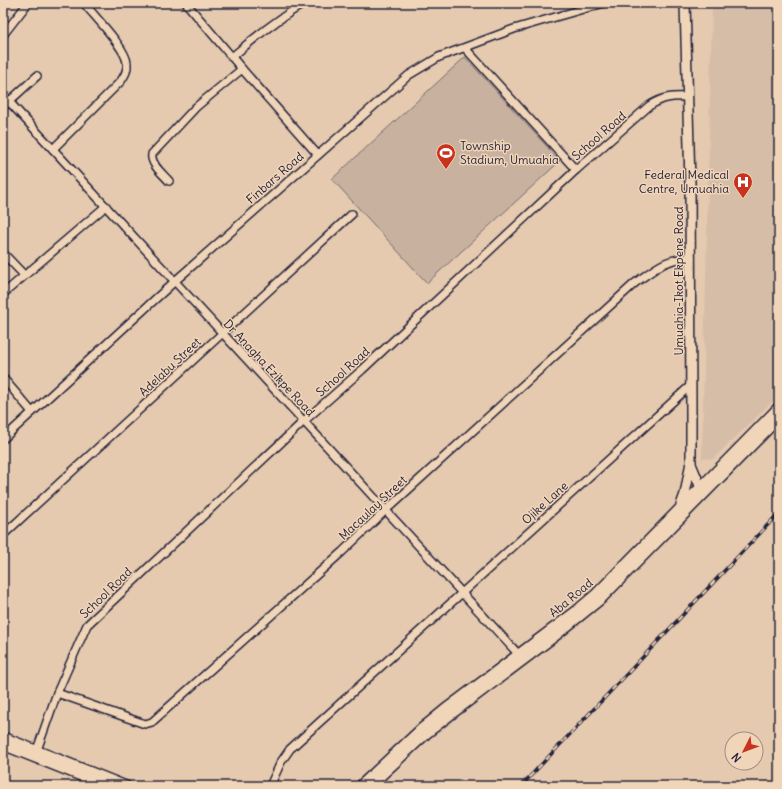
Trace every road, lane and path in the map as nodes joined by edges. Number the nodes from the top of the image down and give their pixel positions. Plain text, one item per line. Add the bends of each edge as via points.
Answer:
1 (28, 3) edge
2 (84, 3) edge
3 (186, 3) edge
4 (305, 3) edge
5 (604, 3) edge
6 (685, 3) edge
7 (3, 35) edge
8 (465, 48) junction
9 (232, 57) junction
10 (242, 69) junction
11 (37, 76) dead end
12 (3, 95) edge
13 (688, 97) junction
14 (9, 102) junction
15 (3, 107) edge
16 (53, 150) junction
17 (318, 155) junction
18 (576, 170) junction
19 (169, 181) dead end
20 (106, 206) junction
21 (352, 214) dead end
22 (3, 253) edge
23 (691, 258) junction
24 (24, 275) junction
25 (175, 281) junction
26 (3, 294) edge
27 (222, 334) junction
28 (3, 378) edge
29 (691, 385) junction
30 (779, 407) edge
31 (32, 412) junction
32 (779, 419) edge
33 (304, 421) junction
34 (3, 440) edge
35 (691, 462) junction
36 (694, 474) junction
37 (710, 478) junction
38 (687, 484) junction
39 (700, 494) junction
40 (386, 510) junction
41 (679, 510) junction
42 (3, 535) edge
43 (462, 593) junction
44 (521, 658) junction
45 (57, 693) junction
46 (3, 737) edge
47 (3, 745) edge
48 (37, 750) junction
49 (106, 786) edge
50 (126, 786) edge
51 (270, 786) edge
52 (360, 786) edge
53 (370, 786) edge

1 - 7 street
2 - 16 street via 117,42 127,62 127,71
3 - 9 street
4 - 9 street via 270,25
5 - 8 street, Finbars Road via 514,29
6 - 13 main road, Umuahia-Ikot Ekpene Road
8 - 17 street, Finbars Road via 439,57 408,75
8 - 18 street
9 - 10 street
10 - 17 street
10 - 19 street via 196,107 152,154 153,162
11 - 14 street
12 - 14 street, Dr Anagha Ezikpe Road
13 - 18 street, School Road via 659,99
13 - 23 main road, Umuahia-Ikot Ekpene Road
14 - 15 street
14 - 16 street, Dr Anagha Ezikpe Road
16 - 20 street, Dr Anagha Ezikpe Road
17 - 25 street, Finbars Road
18 - 33 street, School Road
20 - 24 street
20 - 25 street, Dr Anagha Ezikpe Road
21 - 27 street, Adelabu Street
22 - 24 street
23 - 29 main road, Umuahia-Ikot Ekpene Road
23 - 40 street, Macaulay Street via 664,262 635,283
24 - 26 street
25 - 27 street, Dr Anagha Ezikpe Road
25 - 31 street, Finbars Road
27 - 33 street, Dr Anagha Ezikpe Road
27 - 42 street, Adelabu Street
28 - 31 street
29 - 35 main road, Umuahia-Ikot Ekpene Road
29 - 43 street, Ojike Lane
30 - 37 main road, Aba Road
31 - 34 street, Finbars Road
32 - 39 main road, Aba Road
33 - 40 street, Dr Anagha Ezikpe Road
33 - 45 street, School Road via 86,625
35 - 36 main road
35 - 38 main road
36 - 37 main road via 702,479
36 - 39 main road
37 - 39 main road, Aba Road
38 - 39 main road
38 - 41 main road
39 - 41 main road, Aba Road
39 - 44 main road, Aba Road via 601,599 580,617
40 - 43 street, Dr Anagha Ezikpe Road
40 - 45 street, Macaulay Street via 149,724
41 - 44 main road, Aba Road via 596,594
43 - 44 street, Dr Anagha Ezikpe Road
43 - 51 street, Ojike Lane via 290,749
44 - 52 main road, Aba Road via 448,707
44 - 53 main road, Aba Road via 426,734
45 - 48 street, School Road
46 - 48 main road
47 - 49 main road
48 - 50 main road

